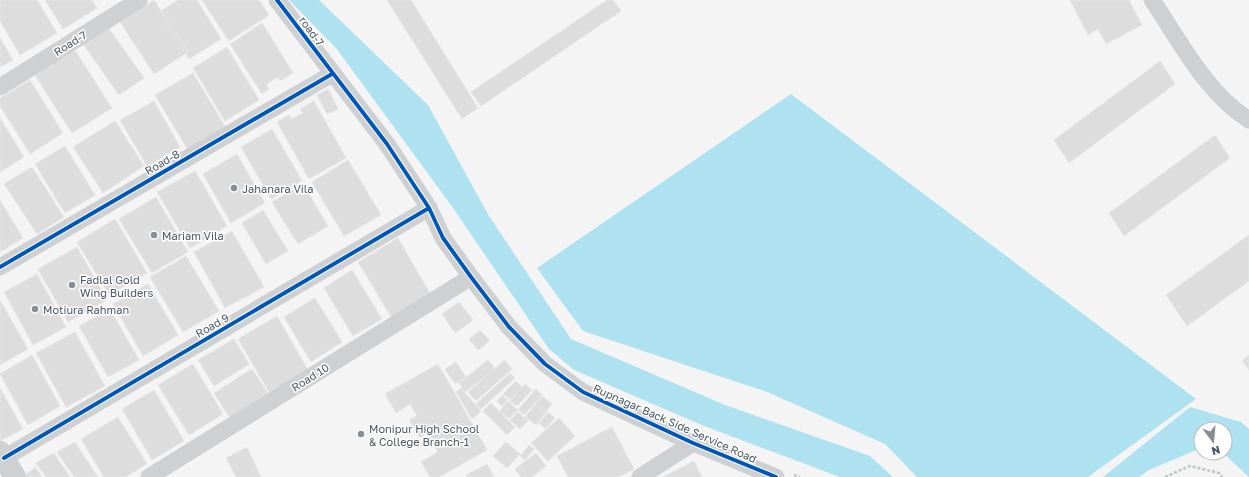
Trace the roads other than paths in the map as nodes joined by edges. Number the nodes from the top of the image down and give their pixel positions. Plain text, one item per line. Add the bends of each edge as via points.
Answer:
1 (139, 0) edge
2 (277, 0) edge
3 (1152, 0) edge
4 (332, 74) junction
5 (0, 87) edge
6 (1249, 120) edge
7 (429, 208) junction
8 (0, 267) edge
9 (471, 277) junction
10 (693, 443) junction
11 (2, 455) edge
12 (781, 474) edge
13 (15, 477) edge
14 (149, 477) edge
15 (640, 477) edge

1 - 5 street, Road-7
2 - 4 street, road-7
3 - 6 street via 1207,81 1237,113
4 - 7 street, road-7 via 387,144
4 - 8 street, Road-8
7 - 9 street, Rupnagar Back Side Service Road via 443,238
7 - 11 street, Road 9
9 - 10 street, Rupnagar Back Side Service Road via 509,327 545,364 583,392
9 - 14 street, Road 10
10 - 12 street, Rupnagar Back Side Service Road
10 - 15 street
11 - 13 street

